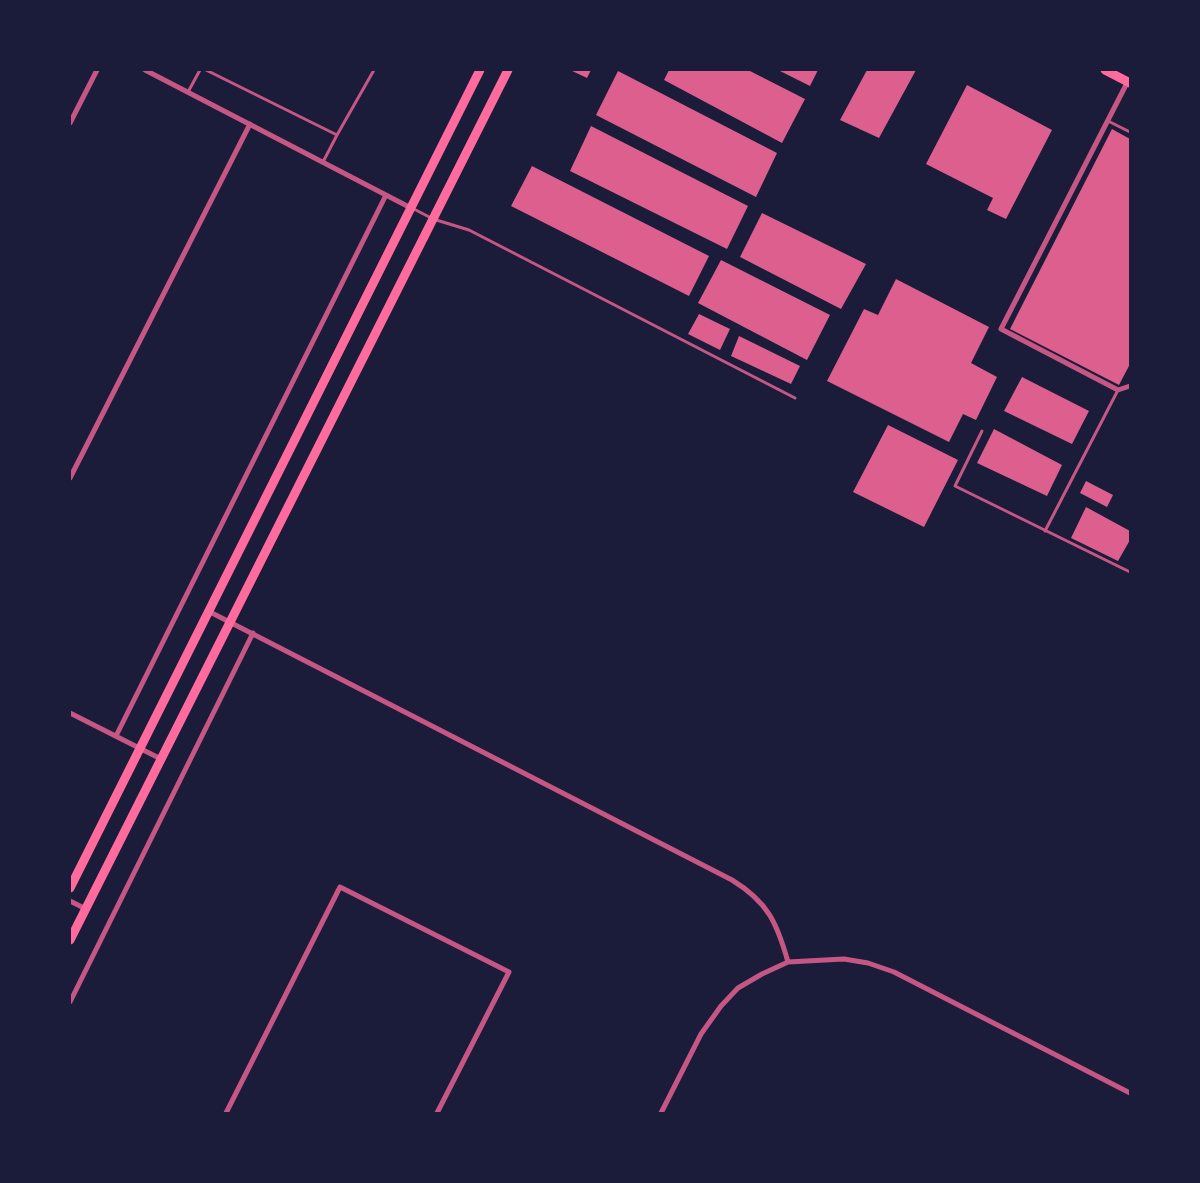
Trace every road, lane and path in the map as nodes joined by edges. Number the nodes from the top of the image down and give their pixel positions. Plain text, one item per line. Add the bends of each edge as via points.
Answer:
1 (97, 70) edge
2 (145, 70) edge
3 (200, 70) edge
4 (206, 70) edge
5 (374, 70) edge
6 (480, 70) edge
7 (508, 70) edge
8 (1105, 70) edge
9 (1118, 73) edge
10 (1129, 82) edge
11 (188, 92) junction
12 (1108, 120) junction
13 (70, 123) edge
14 (250, 124) junction
15 (1130, 132) edge
16 (337, 135) junction
17 (323, 162) junction
18 (386, 195) junction
19 (412, 208) junction
20 (433, 218) junction
21 (1130, 386) edge
22 (1118, 390) junction
23 (795, 398) dead end
24 (982, 431) dead end
25 (70, 478) edge
26 (1045, 531) junction
27 (1130, 572) edge
28 (210, 612) junction
29 (231, 622) junction
30 (253, 634) junction
31 (70, 713) edge
32 (116, 736) junction
33 (140, 748) junction
34 (161, 759) junction
35 (70, 888) edge
36 (70, 901) edge
37 (86, 909) junction
38 (70, 940) edge
39 (788, 962) junction
40 (70, 1002) edge
41 (1130, 1093) edge
42 (226, 1113) edge
43 (437, 1113) edge
44 (661, 1113) edge

1 - 13 street
2 - 11 street
3 - 11 lane
4 - 16 lane
5 - 16 lane
6 - 19 main road
7 - 20 main road
8 - 9 main road
9 - 10 main road
10 - 12 street
11 - 14 street
12 - 15 lane
12 - 22 street via 1002,329
14 - 17 street
14 - 25 street
16 - 17 lane
17 - 18 street
18 - 19 street
18 - 32 street
19 - 20 lane
19 - 28 main road
20 - 23 lane via 469,230
20 - 29 main road
21 - 22 street
22 - 26 lane
24 - 26 lane via 955,486
26 - 27 lane
28 - 29 street
28 - 33 main road
29 - 30 street
29 - 34 main road
30 - 39 street via 749,890 775,924
30 - 40 street
31 - 32 street
32 - 33 street
33 - 34 street
33 - 35 main road
34 - 37 main road
36 - 37 street
37 - 38 main road
39 - 41 street via 844,959 868,962 894,972
39 - 44 street via 738,988 721,1006 701,1034
42 - 43 street via 340,887 509,972

